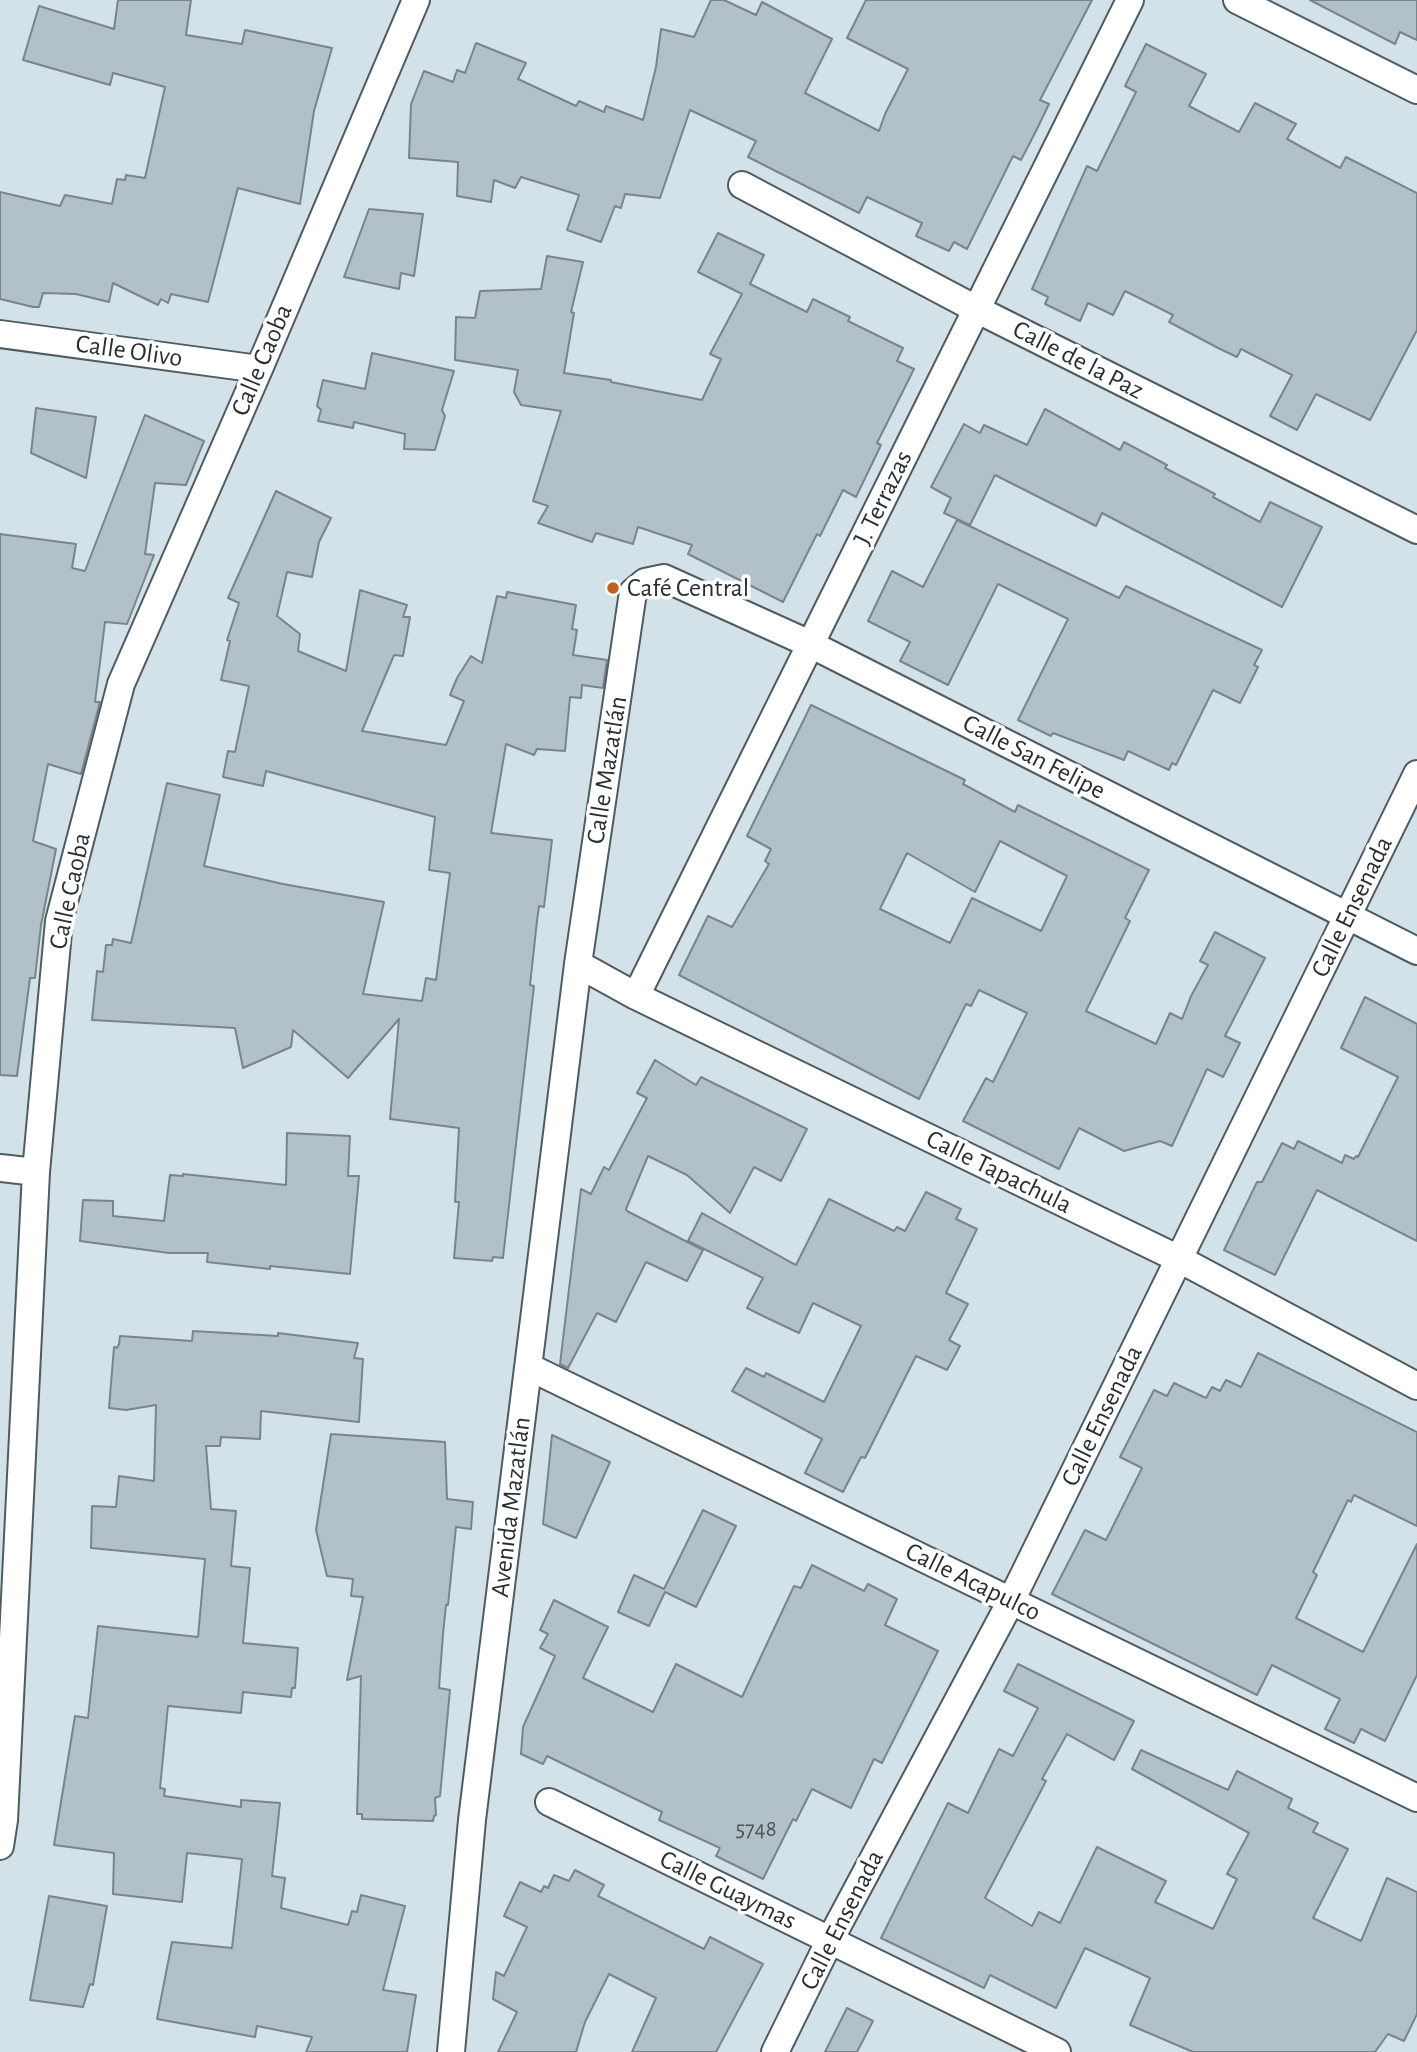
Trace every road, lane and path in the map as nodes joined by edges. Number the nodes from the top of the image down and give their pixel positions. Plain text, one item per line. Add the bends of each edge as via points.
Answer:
1 (416, 0) edge
2 (1130, 0) edge
3 (1237, 0) edge
4 (1417, 90) edge
5 (742, 185) dead end
6 (976, 309) junction
7 (0, 334) edge
8 (259, 369) junction
9 (1417, 530) edge
10 (645, 582) joint
11 (810, 644) junction
12 (1417, 774) edge
13 (1348, 916) junction
14 (1417, 951) edge
15 (578, 964) junction
16 (636, 996) junction
17 (0, 1168) edge
18 (36, 1172) junction
19 (1179, 1259) junction
20 (529, 1367) junction
21 (1417, 1386) edge
22 (1011, 1601) junction
23 (1417, 1798) edge
24 (549, 1802) dead end
25 (0, 1846) edge
26 (830, 1940) junction
27 (451, 2052) edge
28 (775, 2052) edge
29 (1057, 2052) edge

1 - 8 street, Calle Caoba
2 - 6 street, J. Terrazas
3 - 4 street
5 - 6 street, Calle de la Paz
6 - 9 street, Calle de la Paz
6 - 11 street, J. Terrazas
7 - 8 street, Calle Olivo
8 - 18 street, Calle Caoba via 121,684 58,921
10 - 11 street, Calle San Felipe via 664,579
10 - 15 street, Calle Mazatlán via 634,592
11 - 13 street, Calle San Felipe
11 - 16 street, J. Terrazas
12 - 13 street, Calle Ensenada
13 - 14 street, Calle San Felipe
13 - 19 street, Calle Ensenada
15 - 16 street, Calle Tapachula
15 - 20 street, Avenida Mazatlán
16 - 19 street, Calle Tapachula
17 - 18 street
18 - 25 street, Calle Caoba
19 - 21 street, Calle Tapachula
19 - 22 street, Calle Ensenada
20 - 22 street, Calle Acapulco
20 - 27 street, Avenida Mazatlán via 472,1820
22 - 23 street, Calle Acapulco
22 - 26 street, Calle Ensenada
24 - 26 street, Calle Guaymas
26 - 28 street, Calle Ensenada
26 - 29 street, Calle Guaymas

